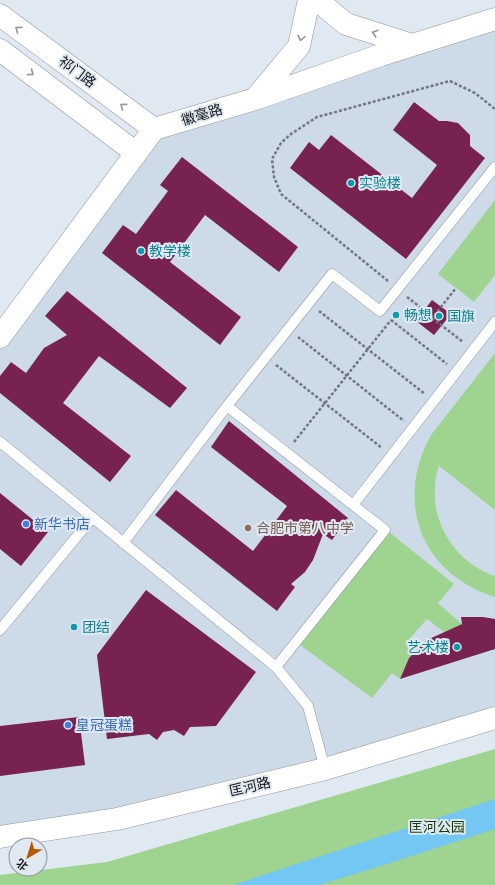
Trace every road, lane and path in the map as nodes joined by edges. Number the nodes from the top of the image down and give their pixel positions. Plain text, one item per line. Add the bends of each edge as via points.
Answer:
1 (309, 0) edge
2 (317, 0) edge
3 (0, 15) edge
4 (495, 18) edge
5 (412, 45) junction
6 (0, 50) edge
7 (255, 99) junction
8 (495, 109) edge
9 (154, 129) junction
10 (136, 153) junction
11 (495, 167) edge
12 (456, 288) dead end
13 (398, 289) junction
14 (309, 303) junction
15 (380, 311) junction
16 (433, 317) junction
17 (391, 320) junction
18 (495, 322) edge
19 (288, 330) junction
20 (0, 337) edge
21 (368, 349) junction
22 (473, 350) junction
23 (266, 357) junction
24 (456, 371) junction
25 (347, 376) junction
26 (434, 401) junction
27 (325, 403) junction
28 (227, 406) junction
29 (412, 428) junction
30 (0, 442) edge
31 (286, 452) junction
32 (391, 455) junction
33 (353, 505) junction
34 (92, 518) junction
35 (123, 543) junction
36 (0, 630) edge
37 (276, 667) junction
38 (495, 718) edge
39 (325, 769) junction
40 (0, 837) edge

1 -> 7 street via 299,46
5 -> 2 street via 346,24
9 -> 3 street, 祁门路
4 - 5 street, 徽毫路
5 - 7 street, 徽毫路
6 -> 10 street, 祁门路
7 - 9 street, 徽毫路
8 - 13 path via 475,93 450,81 317,117 281,143 272,159 274,178 282,194
9 - 10 street
10 - 20 street
11 - 13 lane
12 - 16 path
13 - 15 lane
13 - 16 path
14 - 15 lane via 332,274
14 - 19 lane
14 - 21 path
15 - 17 path
16 - 22 path
17 - 21 path
17 - 24 path
18 - 22 lane
19 - 23 lane
19 - 25 path
21 - 25 path
21 - 26 path
22 - 24 lane
23 - 27 path
23 - 28 lane
24 - 26 lane
25 - 27 path
25 - 29 path
26 - 29 lane
27 - 31 path
27 - 32 path
28 - 31 lane
28 - 35 lane
29 - 32 lane
30 - 34 lane
31 - 33 lane
32 - 33 lane
33 - 37 lane via 385,530
34 - 35 lane
34 - 36 lane
35 - 37 lane
37 - 39 lane via 308,706
38 - 39 street, 匡河路
39 - 40 street, 匡河路 via 117,819

